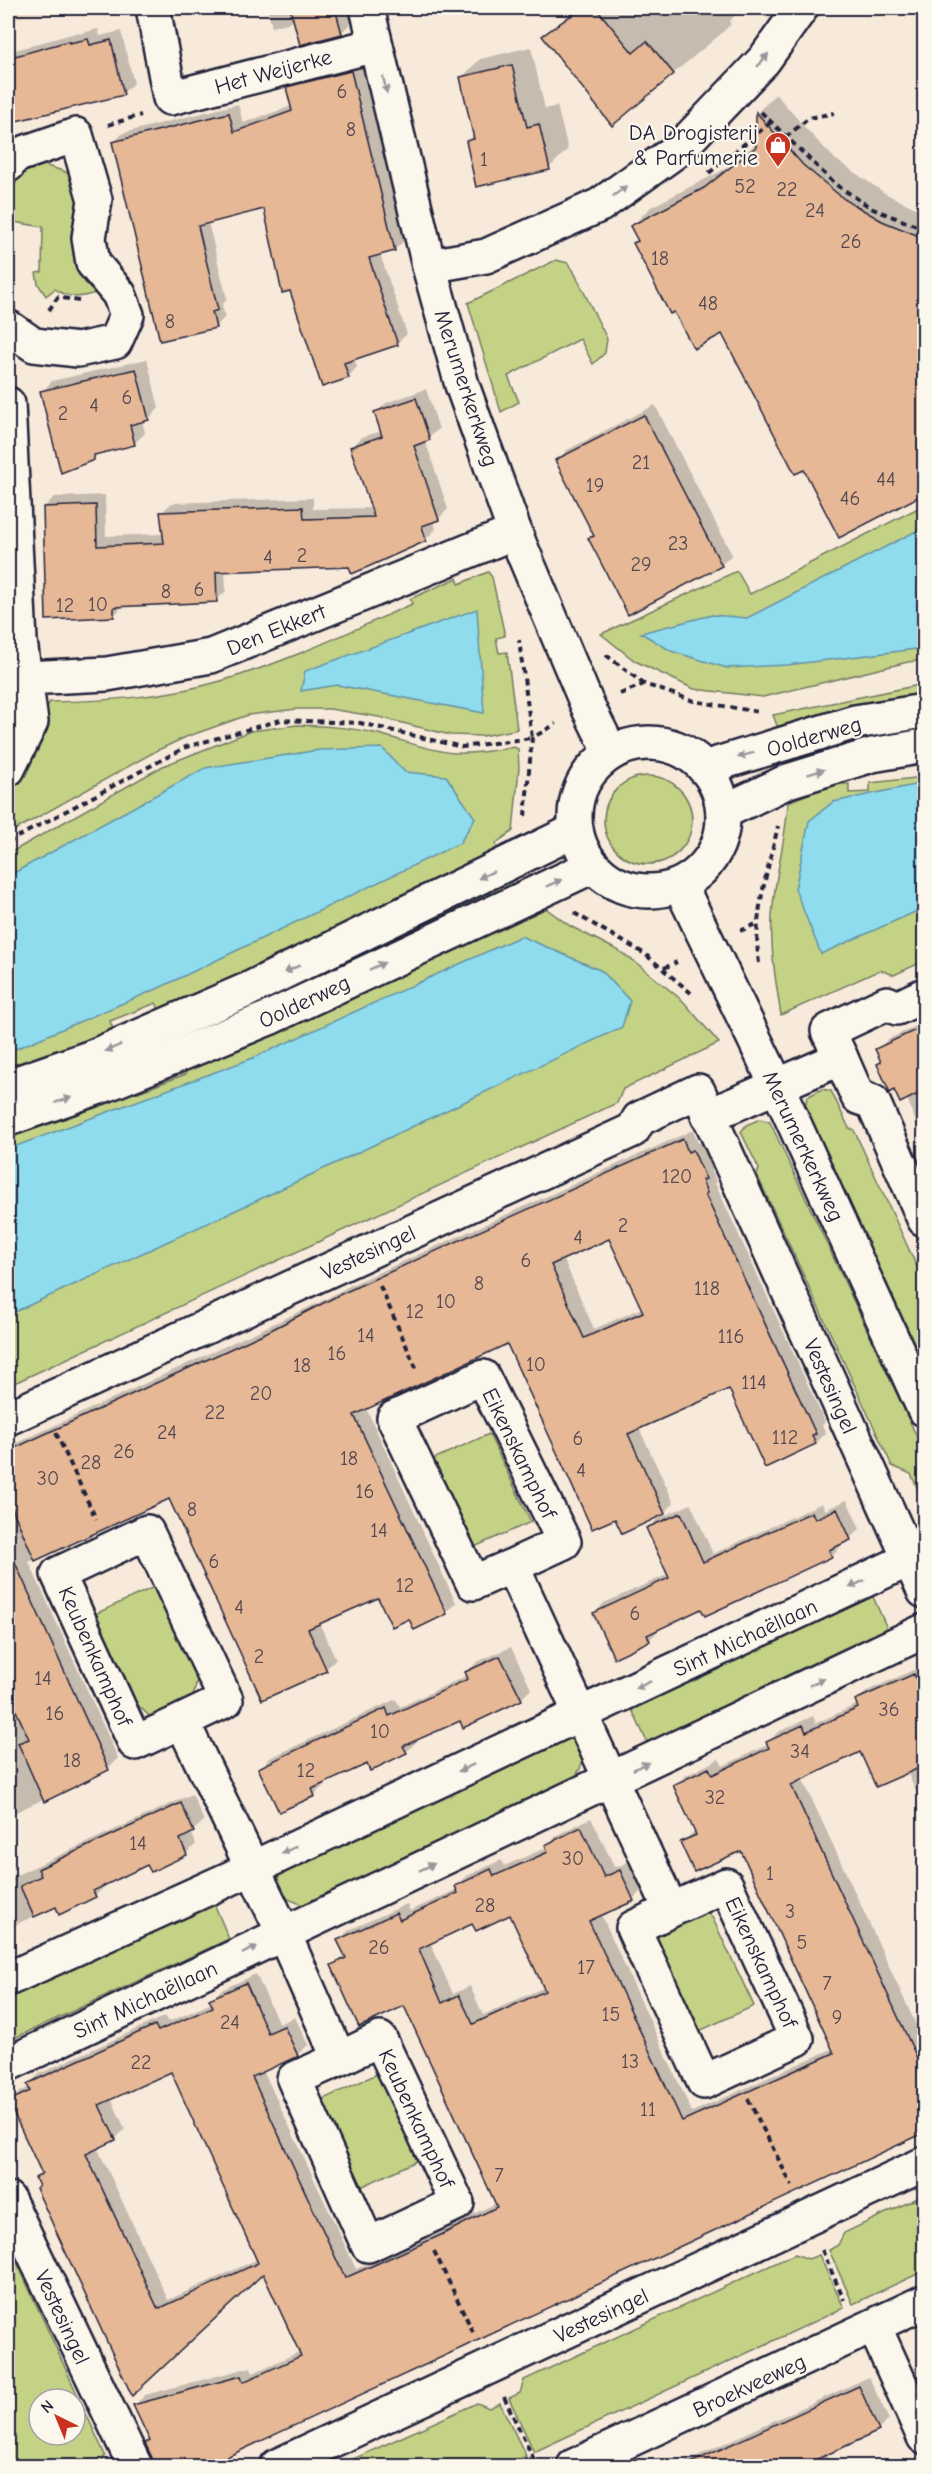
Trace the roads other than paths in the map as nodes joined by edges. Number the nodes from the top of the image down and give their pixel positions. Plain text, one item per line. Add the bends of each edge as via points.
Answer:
1 (153, 8) edge
2 (367, 8) edge
3 (801, 8) edge
4 (375, 45) junction
5 (8, 165) edge
6 (429, 266) junction
7 (18, 334) edge
8 (8, 404) edge
9 (515, 532) junction
10 (16, 677) edge
11 (924, 711) edge
12 (924, 746) edge
13 (611, 753) junction
14 (704, 768) junction
15 (8, 769) edge
16 (723, 812) junction
17 (576, 830) junction
18 (593, 866) junction
19 (680, 885) junction
20 (924, 995) edge
21 (841, 1058) junction
22 (8, 1086) edge
23 (777, 1086) junction
24 (708, 1116) junction
25 (8, 1119) edge
26 (924, 1219) edge
27 (924, 1408) edge
28 (8, 1419) edge
29 (910, 1559) junction
30 (512, 1566) junction
31 (924, 1591) edge
32 (924, 1631) edge
33 (580, 1714) junction
34 (182, 1721) junction
35 (611, 1780) junction
36 (253, 1868) junction
37 (671, 1910) junction
38 (284, 1934) junction
39 (8, 1979) edge
40 (339, 2059) junction
41 (8, 2064) edge
42 (924, 2164) edge
43 (8, 2199) edge
44 (924, 2302) edge
45 (866, 2330) junction
46 (924, 2437) edge
47 (135, 2466) edge
48 (277, 2466) edge
49 (574, 2466) edge

1 - 4 street, Het Weijerke via 170,98
2 - 4 street, Merumerkerkweg
6 -> 3 street via 486,255 600,205 680,148 764,60
4 -> 6 street, Merumerkerkweg
5 - 7 street via 12,157 76,135 95,201 89,238 93,263 119,294 127,315 114,342 78,350 34,345
6 - 9 street, Merumerkerkweg via 462,385
8 - 10 street via 20,641
9 - 10 street, Den Ekkert via 211,656 106,674
9 - 13 street, Merumerkerkweg
10 - 15 street via 31,722
11 -> 14 street, Oolderweg via 855,722
16 -> 12 street, Oolderweg via 788,781 872,755
13 - 14 street via 634,743 654,743 688,752
13 - 17 street via 594,767 582,787 575,809
14 - 16 street via 718,788
16 - 19 street via 719,843 712,857 699,874
17 - 18 street
17 -> 22 street, Oolderweg via 247,990 92,1057
18 - 19 street via 617,884 646,891
25 -> 18 street, Oolderweg via 105,1085 270,1018
19 - 23 street, Merumerkerkweg
20 - 21 street via 897,1008 887,1003 828,1031
21 - 23 street
21 - 26 street via 858,1097 873,1102
23 - 24 street
23 - 27 street, Merumerkerkweg
24 - 28 street, Vestesingel via 698,1090 639,1119 633,1130
24 - 29 street, Vestesingel
29 - 31 street, Vestesingel
29 -> 33 street, Sint Michaëllaan
30 - 30 street, Eikenskamphof via 564,1542 483,1377 394,1418 473,1583
30 - 33 street
35 -> 32 street, Sint Michaëllaan
33 - 35 street
33 -> 36 street, Sint Michaëllaan
34 - 34 street, Keubenkamphof via 226,1700 147,1532 58,1574 135,1743
34 - 36 street
35 - 37 street
38 -> 35 street, Sint Michaëllaan
36 - 38 street
36 - 39 street, Sint Michaëllaan
37 - 37 street, Eikenskamphof via 726,1885 797,2038 704,2082 633,1928
38 - 40 street
41 -> 38 street, Sint Michaëllaan
40 - 40 street, Keubenkamphof via 380,2039 457,2203 368,2244 294,2079
42 - 48 street, Vestesingel
43 - 47 street, Vestesingel
44 - 45 street, Broekveeweg
45 - 46 street
45 - 49 street, Broekveeweg

